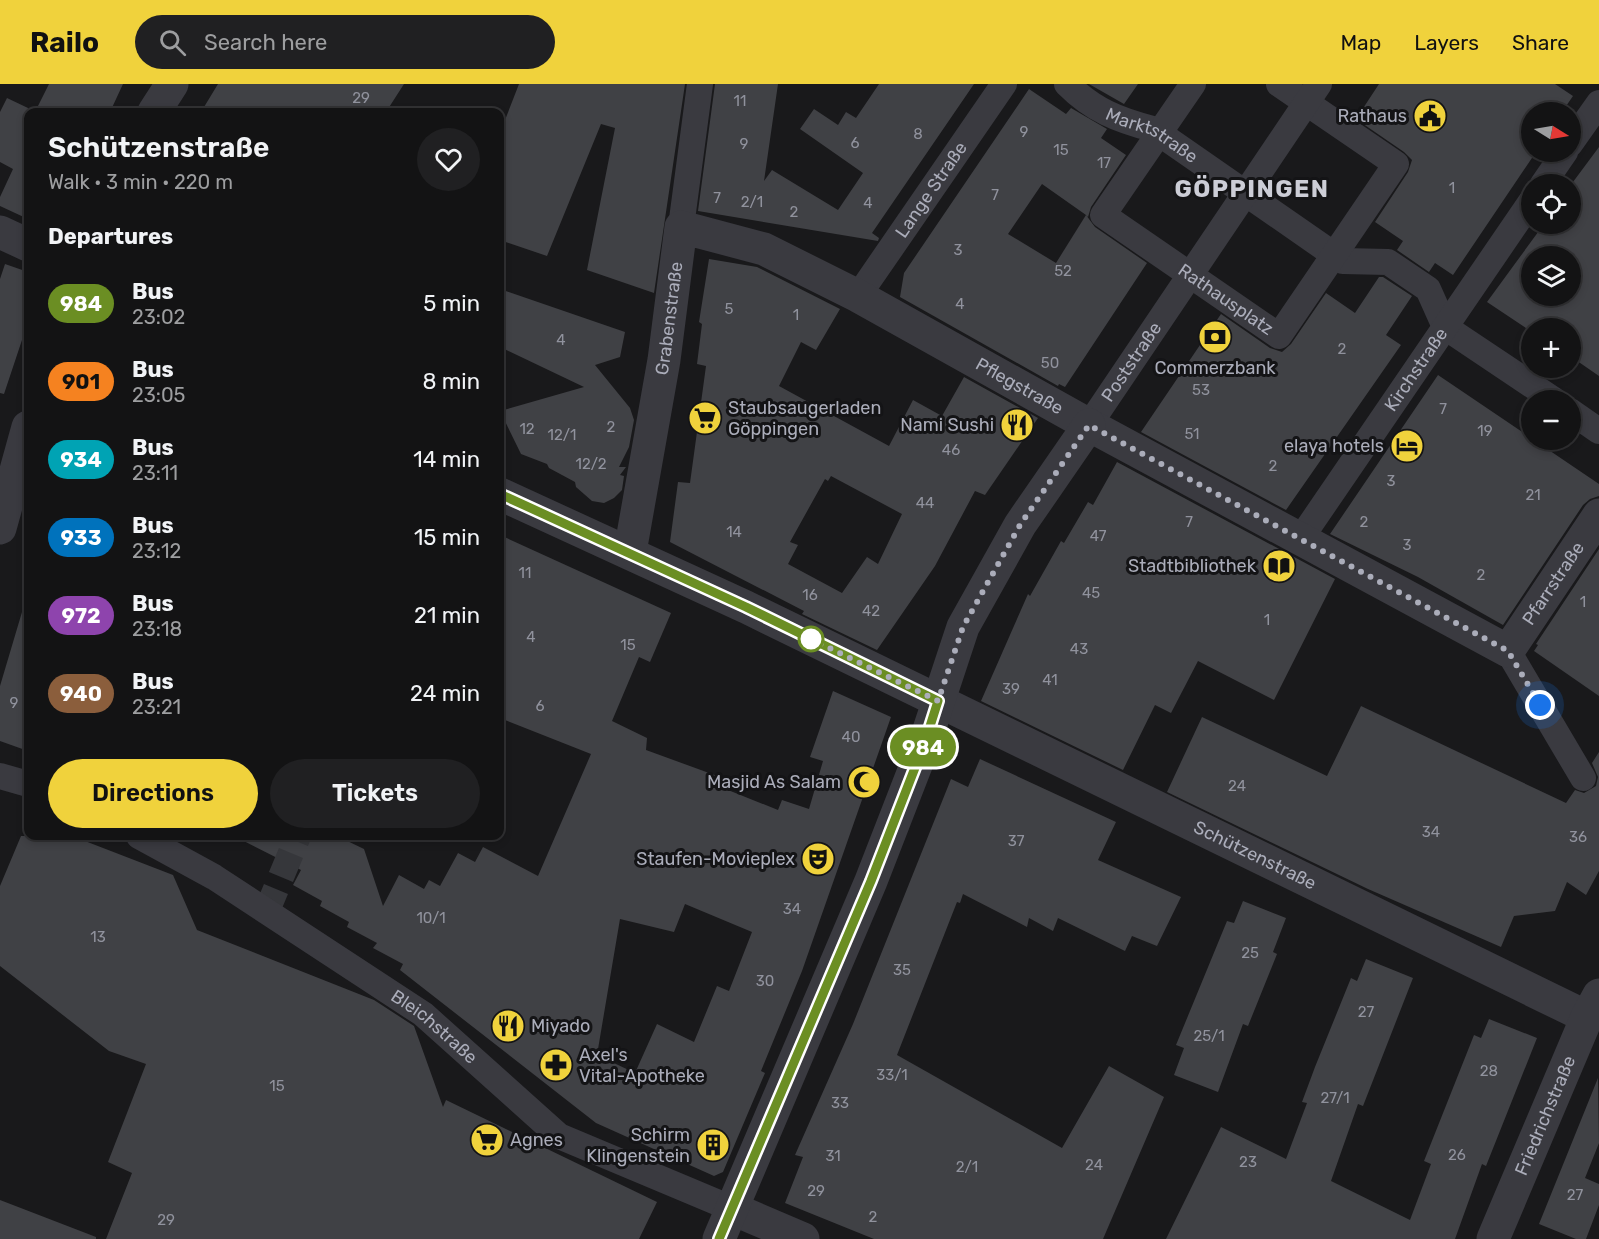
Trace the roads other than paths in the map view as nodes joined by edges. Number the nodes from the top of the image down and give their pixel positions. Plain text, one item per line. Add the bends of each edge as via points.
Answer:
1 (172, 84) edge
2 (700, 84) edge
3 (1004, 84) edge
4 (1067, 84) edge
5 (1192, 84) edge
6 (1279, 84) edge
7 (1312, 93) edge
8 (1599, 103) edge
9 (157, 108) edge
10 (1581, 128) edge
11 (1159, 133) junction
12 (1245, 193) junction
13 (1521, 217) edge
14 (681, 227) junction
15 (0, 232) edge
16 (24, 243) edge
17 (1334, 255) junction
18 (1190, 275) junction
19 (858, 296) junction
20 (1445, 327) junction
21 (1539, 390) edge
22 (1581, 419) edge
23 (1089, 425) junction
24 (1599, 431) edge
25 (24, 441) edge
26 (504, 496) edge
27 (1599, 515) edge
28 (0, 528) edge
29 (1301, 538) junction
30 (630, 552) junction
31 (1508, 651) junction
32 (938, 701) junction
33 (0, 776) edge
34 (1582, 778) dead end
35 (24, 783) edge
36 (146, 840) edge
37 (1593, 1006) edge
38 (733, 1209) junction
39 (720, 1239) edge
40 (803, 1239) edge
41 (1493, 1239) edge

1 - 9 street
2 - 14 street, Grabenstraße
3 - 19 street, Lange Straße
4 - 11 street, Marktstraße via 1119,121
5 - 11 street, Rathausplatz
6 - 7 street, Rathausplatz
7 - 12 street, Poststraße
7 - 17 street, Rathausplatz via 1396,164
8 - 10 street
11 - 12 street, Marktstraße
11 - 18 street, Rathausplatz via 1103,215
12 - 17 street, Marktstraße
12 - 18 street, Poststraße
13 - 20 street, Kirchstraße
14 - 19 street, Pflegstraße via 764,249
14 - 30 street, Grabenstraße via 664,360
15 - 16 street
17 - 18 street, Rathausplatz via 1279,336
17 - 20 street, Marktstraße via 1343,261 1388,262 1428,289
18 - 23 street, Poststraße
19 - 23 street, Pflegstraße
20 - 21 street
20 - 29 street, Kirchstraße
22 - 24 street
23 - 29 street, Pflegstraße
23 - 32 street, Poststraße via 1020,525 963,627
25 - 28 street
26 - 30 street, Schützenstraße
27 - 31 street, Pfarrstraße
29 - 31 street, Pflegstraße
30 - 32 street, Schützenstraße
31 - 34 street
32 - 37 street, Schützenstraße via 1514,981
32 - 38 street, Poststraße via 871,881
33 - 35 street
36 - 38 street, Bleichstraße via 214,877 423,1014 559,1136
37 - 41 street, Friedrichstraße
38 - 39 street, Poststraße
38 - 40 street

